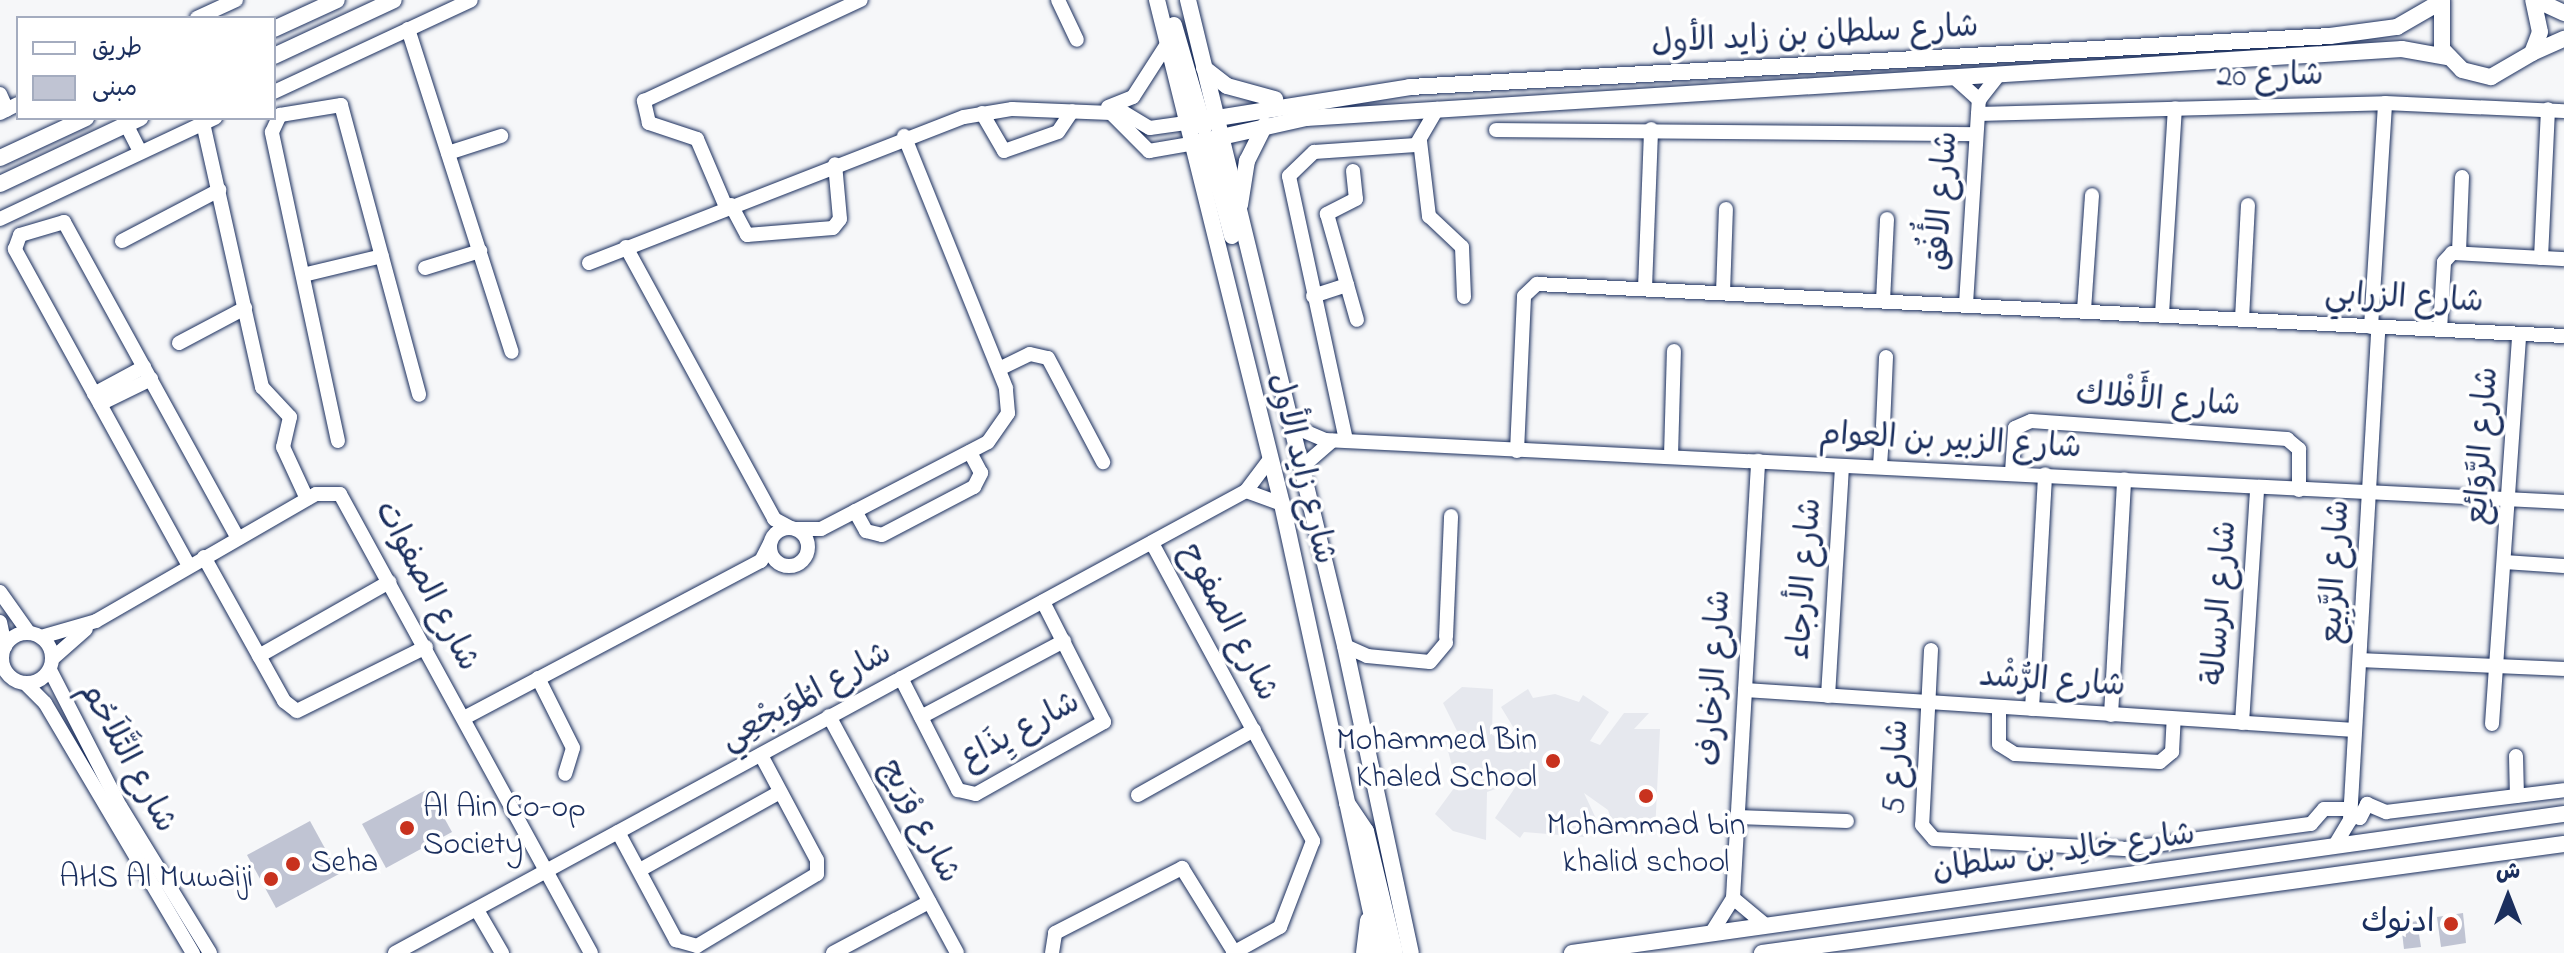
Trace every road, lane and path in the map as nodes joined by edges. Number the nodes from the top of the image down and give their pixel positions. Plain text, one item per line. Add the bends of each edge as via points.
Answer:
1 (337, 0) edge
2 (394, 0) edge
3 (471, 0) edge
4 (861, 0) edge
5 (1058, 0) edge
6 (1157, 0) edge
7 (1168, 0) edge
8 (1188, 0) edge
9 (2442, 0) edge
10 (2535, 0) edge
11 (230, 1) edge
12 (828, 7) edge
13 (2564, 13) edge
14 (201, 16) edge
15 (276, 28) edge
16 (408, 29) junction
17 (2564, 39) edge
18 (1077, 40) dead end
19 (1167, 44) junction
20 (2532, 53) junction
21 (276, 55) edge
22 (2447, 57) junction
23 (1917, 60) junction
24 (1204, 68) junction
25 (1996, 78) junction
26 (1957, 80) junction
27 (295, 82) junction
28 (1826, 88) junction
29 (276, 91) edge
30 (0, 94) edge
31 (1292, 100) junction
32 (2385, 103) junction
33 (1108, 107) junction
34 (1978, 107) junction
35 (305, 108) junction
36 (2175, 108) junction
37 (8, 109) edge
38 (1437, 109) junction
39 (2548, 109) junction
40 (1072, 111) junction
41 (2564, 111) edge
42 (1399, 112) junction
43 (982, 113) junction
44 (1199, 119) junction
45 (82, 120) edge
46 (133, 121) edge
47 (204, 123) edge
48 (1265, 125) junction
49 (1651, 129) junction
50 (1496, 130) dead end
51 (1976, 134) junction
52 (501, 136) dead end
53 (904, 136) junction
54 (1220, 136) junction
55 (1421, 138) junction
56 (1190, 146) junction
57 (140, 152) junction
58 (448, 153) junction
59 (0, 158) edge
60 (835, 164) junction
61 (1353, 171) dead end
62 (2462, 177) dead end
63 (0, 184) edge
64 (219, 190) junction
65 (2092, 195) dead end
66 (27, 205) junction
67 (2248, 205) dead end
68 (728, 206) junction
69 (1726, 209) dead end
70 (1239, 218) junction
71 (0, 219) edge
72 (1887, 219) dead end
73 (38, 227) junction
74 (122, 241) dead end
75 (626, 247) junction
76 (480, 251) junction
77 (2459, 252) junction
78 (382, 256) junction
79 (2541, 258) junction
80 (2564, 259) edge
81 (589, 263) dead end
82 (425, 268) dead end
83 (303, 275) junction
84 (1347, 285) junction
85 (1645, 288) junction
86 (1723, 293) junction
87 (1313, 296) junction
88 (1464, 297) dead end
89 (1883, 301) junction
90 (1966, 304) junction
91 (245, 308) junction
92 (2084, 310) junction
93 (2162, 314) junction
94 (1263, 319) junction
95 (2242, 319) junction
96 (1357, 320) dead end
97 (2374, 327) junction
98 (2440, 330) junction
99 (2519, 334) junction
100 (2564, 336) edge
101 (179, 343) dead end
102 (1674, 351) dead end
103 (512, 352) dead end
104 (1886, 357) dead end
105 (999, 369) junction
106 (148, 373) junction
107 (419, 395) dead end
108 (97, 399) junction
109 (1292, 426) junction
110 (1340, 440) junction
111 (338, 441) dead end
112 (1517, 451) junction
113 (970, 452) junction
114 (1671, 456) junction
115 (1270, 459) junction
116 (1758, 461) junction
117 (1103, 462) dead end
118 (1880, 465) junction
119 (1842, 466) junction
120 (1302, 467) junction
121 (2012, 472) junction
122 (2045, 474) junction
123 (2124, 479) junction
124 (2257, 488) junction
125 (2299, 490) junction
126 (308, 491) junction
127 (1246, 491) junction
128 (2370, 492) junction
129 (2508, 498) junction
130 (2564, 502) edge
131 (1282, 504) junction
132 (855, 511) junction
133 (1451, 516) dead end
134 (774, 519) junction
135 (793, 528) junction
136 (821, 529) junction
137 (238, 538) junction
138 (771, 540) junction
139 (1152, 543) junction
140 (808, 549) junction
141 (204, 557) junction
142 (761, 561) junction
143 (2504, 562) junction
144 (780, 563) junction
145 (189, 566) junction
146 (2564, 566) edge
147 (389, 582) junction
148 (0, 592) edge
149 (1043, 602) junction
150 (96, 621) junction
151 (0, 622) edge
152 (35, 635) junction
153 (1064, 641) junction
154 (1345, 646) junction
155 (426, 647) junction
156 (1931, 650) dead end
157 (2, 653) edge
158 (259, 656) junction
159 (1373, 657) junction
160 (2360, 660) junction
161 (2496, 664) junction
162 (51, 665) junction
163 (2564, 669) edge
164 (538, 678) junction
165 (901, 678) junction
166 (1352, 679) junction
167 (0, 680) edge
168 (21, 682) junction
169 (1745, 690) junction
170 (1828, 696) junction
171 (1928, 702) junction
172 (1999, 707) junction
173 (2032, 709) junction
174 (2111, 715) junction
175 (829, 716) junction
176 (921, 717) junction
177 (464, 718) junction
178 (2174, 719) junction
179 (2242, 723) junction
180 (2492, 724) dead end
181 (1254, 730) junction
182 (2355, 730) junction
183 (761, 755) junction
184 (2516, 756) dead end
185 (565, 774) dead end
186 (2564, 790) edge
187 (780, 792) junction
188 (1138, 795) dead end
189 (2517, 796) junction
190 (1346, 801) junction
191 (2350, 814) junction
192 (2564, 814) edge
193 (1737, 817) junction
194 (1847, 821) dead end
195 (618, 832) junction
196 (2373, 839) junction
197 (2564, 844) edge
198 (2335, 845) junction
199 (640, 870) junction
200 (546, 871) junction
201 (1398, 898) junction
202 (1733, 898) junction
203 (929, 902) junction
204 (1369, 907) junction
205 (477, 910) junction
206 (1764, 924) junction
207 (1712, 932) junction
208 (1605, 949) edge
209 (495, 951) edge
210 (193, 953) edge
211 (210, 953) edge
212 (395, 953) edge
213 (591, 953) edge
214 (833, 953) edge
215 (957, 953) edge
216 (1052, 953) edge
217 (1233, 953) edge
218 (1364, 953) edge
219 (1380, 953) edge
220 (1395, 953) edge
221 (1411, 953) edge
222 (1423, 953) edge
223 (1572, 953) edge
224 (1762, 953) edge

1 - 15 main road
2 - 21 main road
3 - 16 street
4 - 12 street
5 - 18 street
6 - 19 main road, شارع زايد الأول
7 - 44 main road
8 - 24 main road, شارع زايد الأول
9 - 22 main road via 2436,30
9 - 23 main road, شارع سلطان بن زايد الأول via 2410,23 2350,34
10 - 13 main road
10 - 20 main road via 2540,32
11 - 14 street
12 - 68 street via 644,101 649,123 699,142
16 - 27 street
16 - 58 street
17 - 20 main road
19 - 33 street via 1133,97
19 - 44 main road, شارع زايد الأول
20 - 22 main road, شارع سلطان بن زايد الأول via 2518,68 2491,77
22 - 25 main road, شارع سلطان بن زايد الأول via 2402,49
23 - 28 main road via 1832,73
23 - 31 main road, شارع سلطان بن زايد الأول via 1422,86
24 - 31 main road via 1236,90
24 - 44 main road, شارع زايد الأول
25 - 26 main road, شارع سلطان بن زايد الأول
25 - 34 street, شارع الأُفُق
26 - 28 main road, شارع سلطان بن زايد الأول
26 - 34 street, شارع الأُفُق
27 - 29 street
27 - 35 street
28 - 38 main road, شارع سلطان بن زايد الأول
30 - 37 street
31 - 44 main road, شارع سلطان بن زايد الأول
32 - 36 street, شارع 20
32 - 39 street, شارع 20
32 - 97 street, شارع الرَّبِيع
33 - 40 street
33 - 44 street via 1150,128
34 - 36 street, شارع 20
34 - 51 street, شارع الأُفُق
35 - 78 street via 341,105
35 - 83 street via 271,125
36 - 93 street
38 - 42 main road, شارع سلطان بن زايد الأول
38 - 55 street
39 - 41 street, شارع 20
39 - 79 street
40 - 43 street
40 - 43 street via 1058,132 1008,151 995,146
40 - 56 street via 1120,117 1149,151
42 - 48 main road, شارع سلطان بن زايد الأول
42 - 55 street
43 - 53 street
44 - 54 main road
44 - 56 main road, شارع زايد الأول
45 - 59 main road
46 - 57 street
46 - 63 main road
47 - 57 street
47 - 64 street
48 - 54 main road, شارع سلطان بن زايد الأول
48 - 70 main road via 1247,161
49 - 50 street
49 - 51 street
49 - 85 street
51 - 90 street, شارع الأُفُق
52 - 58 street
53 - 60 street
53 - 105 street
54 - 56 main road, شارع سلطان بن زايد الأول
54 - 70 main road, شارع زايد الأول
55 - 87 street via 1314,152 1293,168 1289,195
55 - 88 street via 1429,216 1462,247
56 - 94 main road via 1209,149 1246,292
56 - 115 main road, شارع زايد الأول
57 - 66 street
58 - 76 street
60 - 68 street
60 - 68 street via 840,219 833,228 747,235
61 - 84 street via 1356,199 1327,214
62 - 77 street
64 - 74 street
64 - 91 street
65 - 92 street
66 - 71 street
66 - 73 street
67 - 95 street
68 - 75 street
69 - 86 street
70 - 94 main road, شارع زايد الأول
72 - 89 street
73 - 106 street via 64,222
73 - 108 street via 17,237 15,249
75 - 81 street
75 - 134 street
76 - 82 street
76 - 103 street
77 - 79 street
77 - 98 street via 2444,262
78 - 83 street
78 - 107 street
79 - 80 street
83 - 111 street
84 - 87 street
84 - 96 street
85 - 86 street, شارع الزرابي
85 - 112 street, شارع الزرابي via 1541,284 1527,289
86 - 89 street, شارع الزرابي
87 - 110 street
89 - 90 street, شارع الزرابي
90 - 92 street, شارع الزرابي
91 - 101 street
91 - 126 street via 264,391 290,417 285,445
92 - 93 street, شارع الزرابي
93 - 95 street, شارع الزرابي
94 - 109 main road, شارع زايد الأول
95 - 97 street, شارع الزرابي
97 - 98 street, شارع الزرابي
97 - 128 street, شارع الرَّبِيع
98 - 99 street, شارع الزرابي
99 - 100 street, شارع الزرابي
99 - 129 street, شارع الرَّوَائِع
102 - 114 street
104 - 118 street
105 - 113 street via 1008,413 997,435
105 - 117 street via 1030,354 1048,358
106 - 108 street
106 - 137 street
108 - 145 street
109 - 110 street, شارع الزبير بن العوام
109 - 120 main road, شارع زايد الأول
110 - 112 street, شارع الزبير بن العوام
110 - 120 street
112 - 114 street, شارع الزبير بن العوام
113 - 132 street
113 - 132 street via 981,473 974,487 882,535 866,531
114 - 116 street, شارع الزبير بن العوام
115 - 127 street, شارع المُوَيجْعِي
115 - 131 main road, شارع زايد الأول
116 - 119 street, شارع الزبير بن العوام
116 - 169 street, شارع الزخارف
118 - 119 street, شارع الزبير بن العوام
118 - 121 street, شارع الزبير بن العوام
119 - 170 street, شارع الأرجاء
120 - 154 main road, شارع زايد الأول
121 - 122 street, شارع الزبير بن العوام
121 - 125 street, شارع الأَفْلاك via 2015,428 2031,421 2287,439 2299,449
122 - 123 street, شارع الزبير بن العوام
122 - 173 street
123 - 124 street, شارع الزبير بن العوام
123 - 174 street
124 - 125 street, شارع الزبير بن العوام
124 - 179 street, شارع الرسالة
125 - 128 street, شارع الزبير بن العوام
126 - 137 street
126 - 147 street, شارع الصفوات via 331,490 346,499
127 - 131 street
127 - 139 street, شارع المُوَيجْعِي
128 - 129 street, شارع الزبير بن العوام
128 - 160 street, شارع الرَّبِيع
129 - 130 street, شارع الزبير بن العوام
129 - 143 street, شارع الرَّوَائِع
131 - 190 main road, شارع زايد الأول
132 - 136 street
133 - 159 street via 1444,646
134 - 135 street
134 - 138 street
135 - 136 street
135 - 138 street
135 - 140 street
136 - 140 street
137 - 141 street
138 - 142 street
138 - 144 street
139 - 149 street, شارع المُوَيجْعِي
139 - 181 street, شارع الصفوح
140 - 144 street via 797,564
141 - 145 street
141 - 158 street
142 - 144 street
142 - 164 street
143 - 146 street, شارع الرَّوَائِع
143 - 161 street, شارع الرَّوَائِع
145 - 150 street
147 - 155 street, شارع الصفوات
147 - 158 street
148 - 152 street
149 - 153 street, شارع يِذَاع
149 - 165 street, شارع المُوَيجْعِي
150 - 152 street
150 - 162 street
151 - 157 street
152 - 157 street
152 - 162 street, شارع التَّلاَحُم
153 - 176 street
153 - 176 street, شارع يِذَاع via 1104,722 976,794 958,790
154 - 159 street
154 - 166 main road, شارع زايد الأول
155 - 158 street via 306,712 284,701
155 - 177 street, شارع الصفوات
156 - 171 street, شارع 5
157 - 168 street, شارع التَّلاَحُم
159 - 166 street
160 - 161 street
160 - 182 street, شارع الرَّبِيع
161 - 163 street
161 - 180 street, شارع الرَّوَائِع
162 - 168 street
162 - 211 street, شارع التَّلاَحُم via 120,806
164 - 177 street
164 - 185 street via 573,748
165 - 175 street, شارع المُوَيجْعِي
165 - 176 street, شارع يِذَاع
166 - 201 main road, شارع زايد الأول
167 - 168 street
168 - 210 street, شارع التَّلاَحُم via 45,703
169 - 170 street, شارع الرُّشْد
169 - 193 street, شارع الزخارف
170 - 171 street, شارع الرُّشْد
171 - 172 street, شارع الرُّشْد
171 - 191 street, شارع 5 via 1922,825 1934,839 2125,849 2311,824 2324,809
172 - 173 street, شارع الرُّشْد
172 - 178 street via 1999,744 2015,754 2160,762 2172,752
173 - 174 street, شارع الرُّشْد
174 - 178 street, شارع الرُّشْد
175 - 183 street, شارع المُوَيجْعِي
175 - 203 street, شارع وْرَيج
177 - 200 street, شارع الصفوات
178 - 179 street, شارع الرُّشْد
179 - 182 street, شارع الرُّشْد
181 - 188 street, شارع الصفوح
181 - 217 street, شارع الصفوح via 1311,835 1314,853 1280,927
182 - 191 street, شارع الرَّبِيع
183 - 187 street
183 - 195 street, شارع المُوَيجْعِي
184 - 189 street
186 - 189 street, شارع 5
187 - 199 street
187 - 199 street via 817,860 817,874 697,946 676,940
189 - 191 street, شارع 5 via 2386,812 2367,804 2360,818
190 - 204 main road, شارع زايد الأول
190 - 220 main road via 1366,831
191 - 196 street
191 - 198 street, شارع الرَّبِيع
192 - 196 main road, شارع خالِد بن سلطان
193 - 194 street
193 - 202 street, شارع الزخارف
195 - 199 street
195 - 200 street, شارع المُوَيجْعِي
196 - 198 main road, شارع خالِد بن سلطان
197 - 224 main road, شارع خالِد بن سلطان
198 - 206 main road, شارع خالِد بن سلطان
200 - 205 street, شارع المُوَيجْعِي
200 - 213 street, شارع الصفوات
201 - 221 main road, شارع زايد الأول
201 - 222 main road
202 - 206 street
202 - 207 street, شارع الزخارف
203 - 214 street
203 - 215 street, شارع وْرَيج
204 - 218 main road
204 - 219 main road, شارع زايد الأول
205 - 209 street
205 - 212 street, شارع المُوَيجْعِي
206 - 207 main road, شارع خالِد بن سلطان
207 - 208 main road, شارع خالِد بن سلطان
208 - 223 main road, شارع خالِد بن سلطان
216 - 217 street via 1055,933 1182,868

